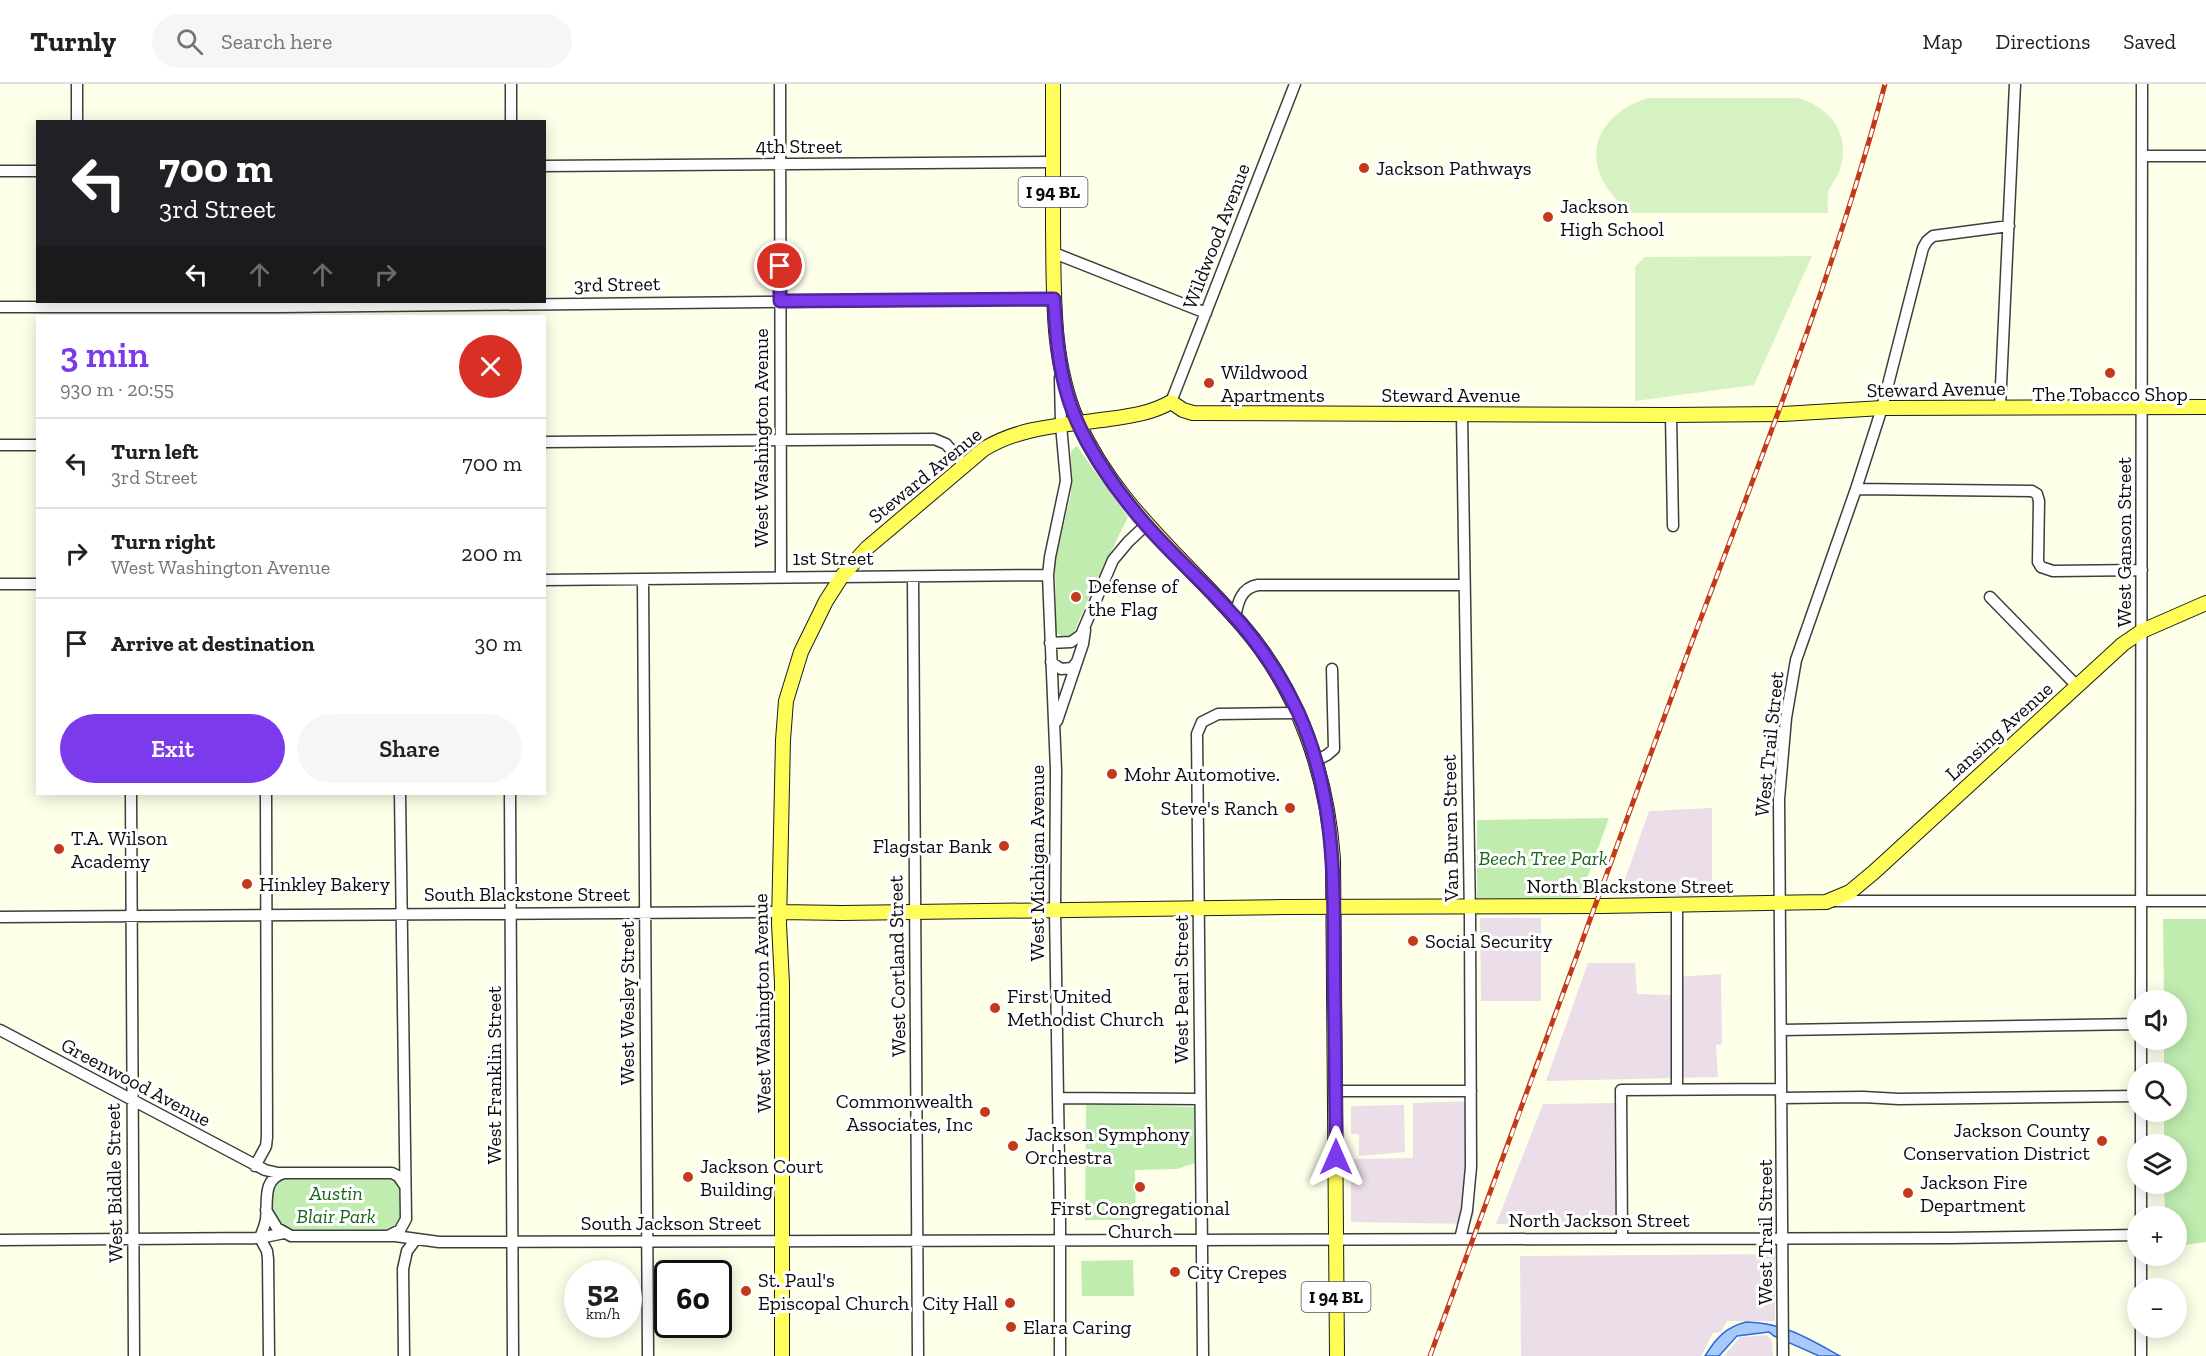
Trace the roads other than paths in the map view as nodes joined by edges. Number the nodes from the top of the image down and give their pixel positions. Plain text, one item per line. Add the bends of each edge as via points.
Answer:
1 (77, 84) edge
2 (511, 84) edge
3 (780, 84) edge
4 (1053, 84) edge
5 (1295, 84) edge
6 (2015, 84) edge
7 (2142, 84) edge
8 (77, 120) edge
9 (511, 120) edge
10 (2142, 156) junction
11 (2206, 156) edge
12 (1054, 162) junction
13 (780, 164) junction
14 (546, 166) edge
15 (0, 171) edge
16 (36, 171) edge
17 (2008, 226) junction
18 (1054, 253) junction
19 (1054, 299) junction
20 (780, 301) junction
21 (546, 302) edge
22 (447, 303) edge
23 (0, 307) edge
24 (132, 308) edge
25 (1206, 313) junction
26 (1061, 368) junction
27 (1171, 402) junction
28 (2000, 407) junction
29 (2206, 407) edge
30 (1882, 408) junction
31 (2142, 408) junction
32 (1462, 415) junction
33 (1671, 415) junction
34 (1078, 423) junction
35 (1061, 425) junction
36 (781, 440) junction
37 (546, 442) edge
38 (36, 444) edge
39 (0, 445) edge
40 (964, 465) junction
41 (1856, 489) junction
42 (1146, 525) junction
43 (1673, 526) dead end
44 (2142, 570) junction
45 (1048, 575) junction
46 (781, 576) junction
47 (842, 576) junction
48 (913, 577) junction
49 (643, 579) junction
50 (546, 580) edge
51 (0, 584) edge
52 (36, 584) edge
53 (1464, 585) junction
54 (1990, 597) dead end
55 (2206, 603) edge
56 (1235, 617) junction
57 (1085, 628) junction
58 (2142, 630) junction
59 (1050, 643) junction
60 (801, 652) joint
61 (1051, 662) junction
62 (1077, 662) junction
63 (1332, 669) dead end
64 (2077, 686) junction
65 (1298, 713) junction
66 (1055, 730) junction
67 (1317, 760) junction
68 (131, 795) edge
69 (266, 795) edge
70 (400, 795) edge
71 (510, 795) edge
72 (1829, 901) junction
73 (2140, 901) junction
74 (2206, 901) edge
75 (1780, 904) junction
76 (1677, 905) junction
77 (1469, 906) junction
78 (1334, 908) junction
79 (1199, 909) junction
80 (1055, 910) junction
81 (914, 911) junction
82 (780, 912) junction
83 (645, 913) junction
84 (401, 914) junction
85 (510, 914) junction
86 (267, 915) junction
87 (0, 917) edge
88 (131, 917) junction
89 (2140, 990) edge
90 (2127, 1024) edge
91 (0, 1030) edge
92 (1782, 1030) junction
93 (1677, 1089) junction
94 (1336, 1091) junction
95 (1471, 1091) junction
96 (1781, 1093) junction
97 (2127, 1096) edge
98 (1058, 1098) junction
99 (1200, 1099) junction
100 (131, 1100) junction
101 (404, 1160) junction
102 (255, 1166) junction
103 (284, 1173) junction
104 (392, 1173) junction
105 (405, 1186) junction
106 (266, 1193) junction
107 (266, 1210) junction
108 (406, 1219) junction
109 (284, 1233) junction
110 (2127, 1235) edge
111 (388, 1236) junction
112 (260, 1238) junction
113 (1336, 1238) junction
114 (1622, 1238) junction
115 (1783, 1238) junction
116 (133, 1239) junction
117 (416, 1239) junction
118 (1201, 1239) junction
119 (1460, 1239) junction
120 (0, 1240) edge
121 (782, 1240) junction
122 (917, 1240) junction
123 (1060, 1240) junction
124 (513, 1241) junction
125 (647, 1241) junction
126 (2141, 1338) edge
127 (1783, 1350) edge
128 (134, 1356) edge
129 (269, 1356) edge
130 (404, 1356) edge
131 (513, 1356) edge
132 (648, 1356) edge
133 (782, 1356) edge
134 (918, 1356) edge
135 (1060, 1356) edge
136 (1203, 1356) edge
137 (1337, 1356) edge
138 (2141, 1356) edge

1 - 8 street
2 - 9 street
3 - 13 street, West Washington Avenue
4 - 12 main road, I 94 BL
5 - 25 street, Wildwood Avenue
6 - 17 street
7 - 10 street, West Ganson Street
10 - 11 street
10 - 31 street, West Ganson Street
12 - 13 street, 4th Street
12 - 18 main road, I 94 BL
13 - 14 street, 4th Street
13 - 20 street, West Washington Avenue
15 - 16 street
17 - 28 street
17 - 30 street, West Trail Street via 1933,236 1927,241
18 - 19 main road, I 94 BL
18 - 25 street
19 - 20 street, 3rd Street
19 - 26 main road, I 94 BL
20 - 21 street, 3rd Street
20 - 36 street, West Washington Avenue
22 - 24 street, 3rd Street
23 - 24 street, 3rd Street
25 - 27 street, Wildwood Avenue
26 - 34 main road, I 94 BL
26 - 35 street, West Michigan Avenue
27 - 32 main road, Steward Avenue via 1199,414
27 - 34 main road, Steward Avenue via 1149,412
28 - 30 main road, Steward Avenue
28 - 31 main road, Steward Avenue
29 - 31 main road, Steward Avenue
30 - 33 main road, Steward Avenue
30 - 41 street, West Trail Street
31 - 44 street, West Ganson Street
32 - 33 main road, Steward Avenue
32 - 53 street, Van Buren Street
33 - 43 street
34 - 35 main road, Steward Avenue
34 - 42 main road, I 94 BL via 1103,467
35 - 40 main road, Steward Avenue via 1003,438
35 - 45 street, West Michigan Avenue via 1066,481
36 - 37 street
36 - 40 street via 934,439 946,444
36 - 46 street, West Washington Avenue
38 - 39 street
40 - 47 main road, Steward Avenue via 874,542
41 - 44 street via 2032,491 2039,501 2041,567 2053,571
41 - 75 street, West Trail Street via 1796,660 1790,691 1779,799
42 - 56 main road, I 94 BL
42 - 57 street, West Michigan Avenue via 1113,560
44 - 58 street, West Ganson Street
45 - 48 street, 1st Street
45 - 59 street, West Michigan Avenue
46 - 47 street, 1st Street
46 - 49 street, 1st Street
47 - 48 street, 1st Street
47 - 60 main road, Steward Avenue via 815,619
48 - 81 street, West Cortland Street
49 - 50 street, 1st Street
49 - 83 street, West Wesley Street
51 - 52 street
53 - 56 street via 1258,585 1249,587 1242,595
53 - 77 street, Van Buren Street
54 - 64 street
55 - 58 main road, Lansing Avenue
56 - 65 main road, I 94 BL via 1265,655
57 - 59 street via 1071,642
57 - 62 street, West Michigan Avenue
58 - 64 main road, Lansing Avenue
58 - 73 street, West Ganson Street
59 - 61 street, West Michigan Avenue
60 - 82 main road, West Washington Avenue via 789,687 784,719
61 - 62 street via 1064,669
61 - 66 street, West Michigan Avenue
62 - 66 street, West Michigan Avenue
63 - 67 street via 1334,749
64 - 72 main road, Lansing Avenue via 1874,872 1850,892
65 - 67 main road, I 94 BL
65 - 79 street, West Pearl Street via 1218,714 1208,717 1199,727
66 - 80 street, West Michigan Avenue
67 - 78 main road, I 94 BL via 1330,822
68 - 88 street, West Biddle Street
69 - 86 street
70 - 84 street
71 - 85 street, West Franklin Street
72 - 73 street, North Blackstone Street
72 - 75 main road, North Blackstone Street
73 - 74 street, North Blackstone Street
73 - 89 street, West Ganson Street
75 - 76 main road, North Blackstone Street
75 - 92 street, West Trail Street
76 - 77 main road, North Blackstone Street
76 - 93 street
77 - 78 main road, North Blackstone Street
77 - 95 street, Van Buren Street
78 - 79 main road, North Blackstone Street
78 - 94 main road, I 94 BL
79 - 80 main road, North Blackstone Street
79 - 99 street, West Pearl Street
80 - 81 main road, South Blackstone Street
80 - 98 street, West Michigan Avenue
81 - 82 main road, South Blackstone Street
81 - 122 street, West Cortland Street
82 - 83 street, South Blackstone Street
82 - 121 main road, West Washington Avenue
83 - 85 street, South Blackstone Street
83 - 125 street, West Wesley Street
84 - 85 street, South Blackstone Street
84 - 86 street, South Blackstone Street
84 - 101 street
85 - 124 street, West Franklin Street
86 - 88 street, South Blackstone Street
86 - 102 street via 267,1137
87 - 88 street, South Blackstone Street
88 - 100 street, West Biddle Street
90 - 92 street
91 - 100 street, Greenwood Avenue
92 - 96 street, West Trail Street
93 - 96 street
93 - 114 street via 1621,1090
94 - 95 street
94 - 113 main road, I 94 BL
95 - 119 street, Van Buren Street via 1471,1167
96 - 97 street via 1899,1099
96 - 115 street, West Trail Street
98 - 99 street
98 - 123 street, West Michigan Avenue
99 - 118 street, West Pearl Street
100 - 102 street, Greenwood Avenue
100 - 116 street, West Biddle Street
101 - 104 street
101 - 105 street
102 - 103 street, Greenwood Avenue
102 - 106 street via 264,1177
103 - 104 street, Greenwood Avenue
103 - 106 street via 274,1178
104 - 105 street
105 - 108 street
106 - 107 street
107 - 109 street via 273,1224
107 - 112 street
108 - 111 street via 400,1230
108 - 117 street via 409,1232
109 - 111 street, South Jackson Street
109 - 112 street, South Jackson Street
110 - 115 street, North Jackson Street
111 - 117 street, South Jackson Street
112 - 116 street, South Jackson Street
112 - 129 street via 268,1259
113 - 118 street, North Jackson Street
113 - 119 street, North Jackson Street
113 - 137 main road, I 94 BL
114 - 115 street, North Jackson Street
114 - 119 street, North Jackson Street
115 - 127 street, West Trail Street
116 - 120 street, South Jackson Street
116 - 128 street, West Biddle Street
117 - 124 street, South Jackson Street
117 - 130 street via 407,1251 403,1269
118 - 123 street, North Jackson Street
118 - 136 street, West Pearl Street
121 - 122 street, South Jackson Street
121 - 125 street, South Jackson Street
121 - 133 main road, West Washington Avenue
122 - 123 street, South Jackson Street
122 - 134 street, West Cortland Street
123 - 135 street, West Michigan Avenue
124 - 125 street, South Jackson Street
124 - 131 street, West Franklin Street
125 - 132 street, West Wesley Street
126 - 138 street

